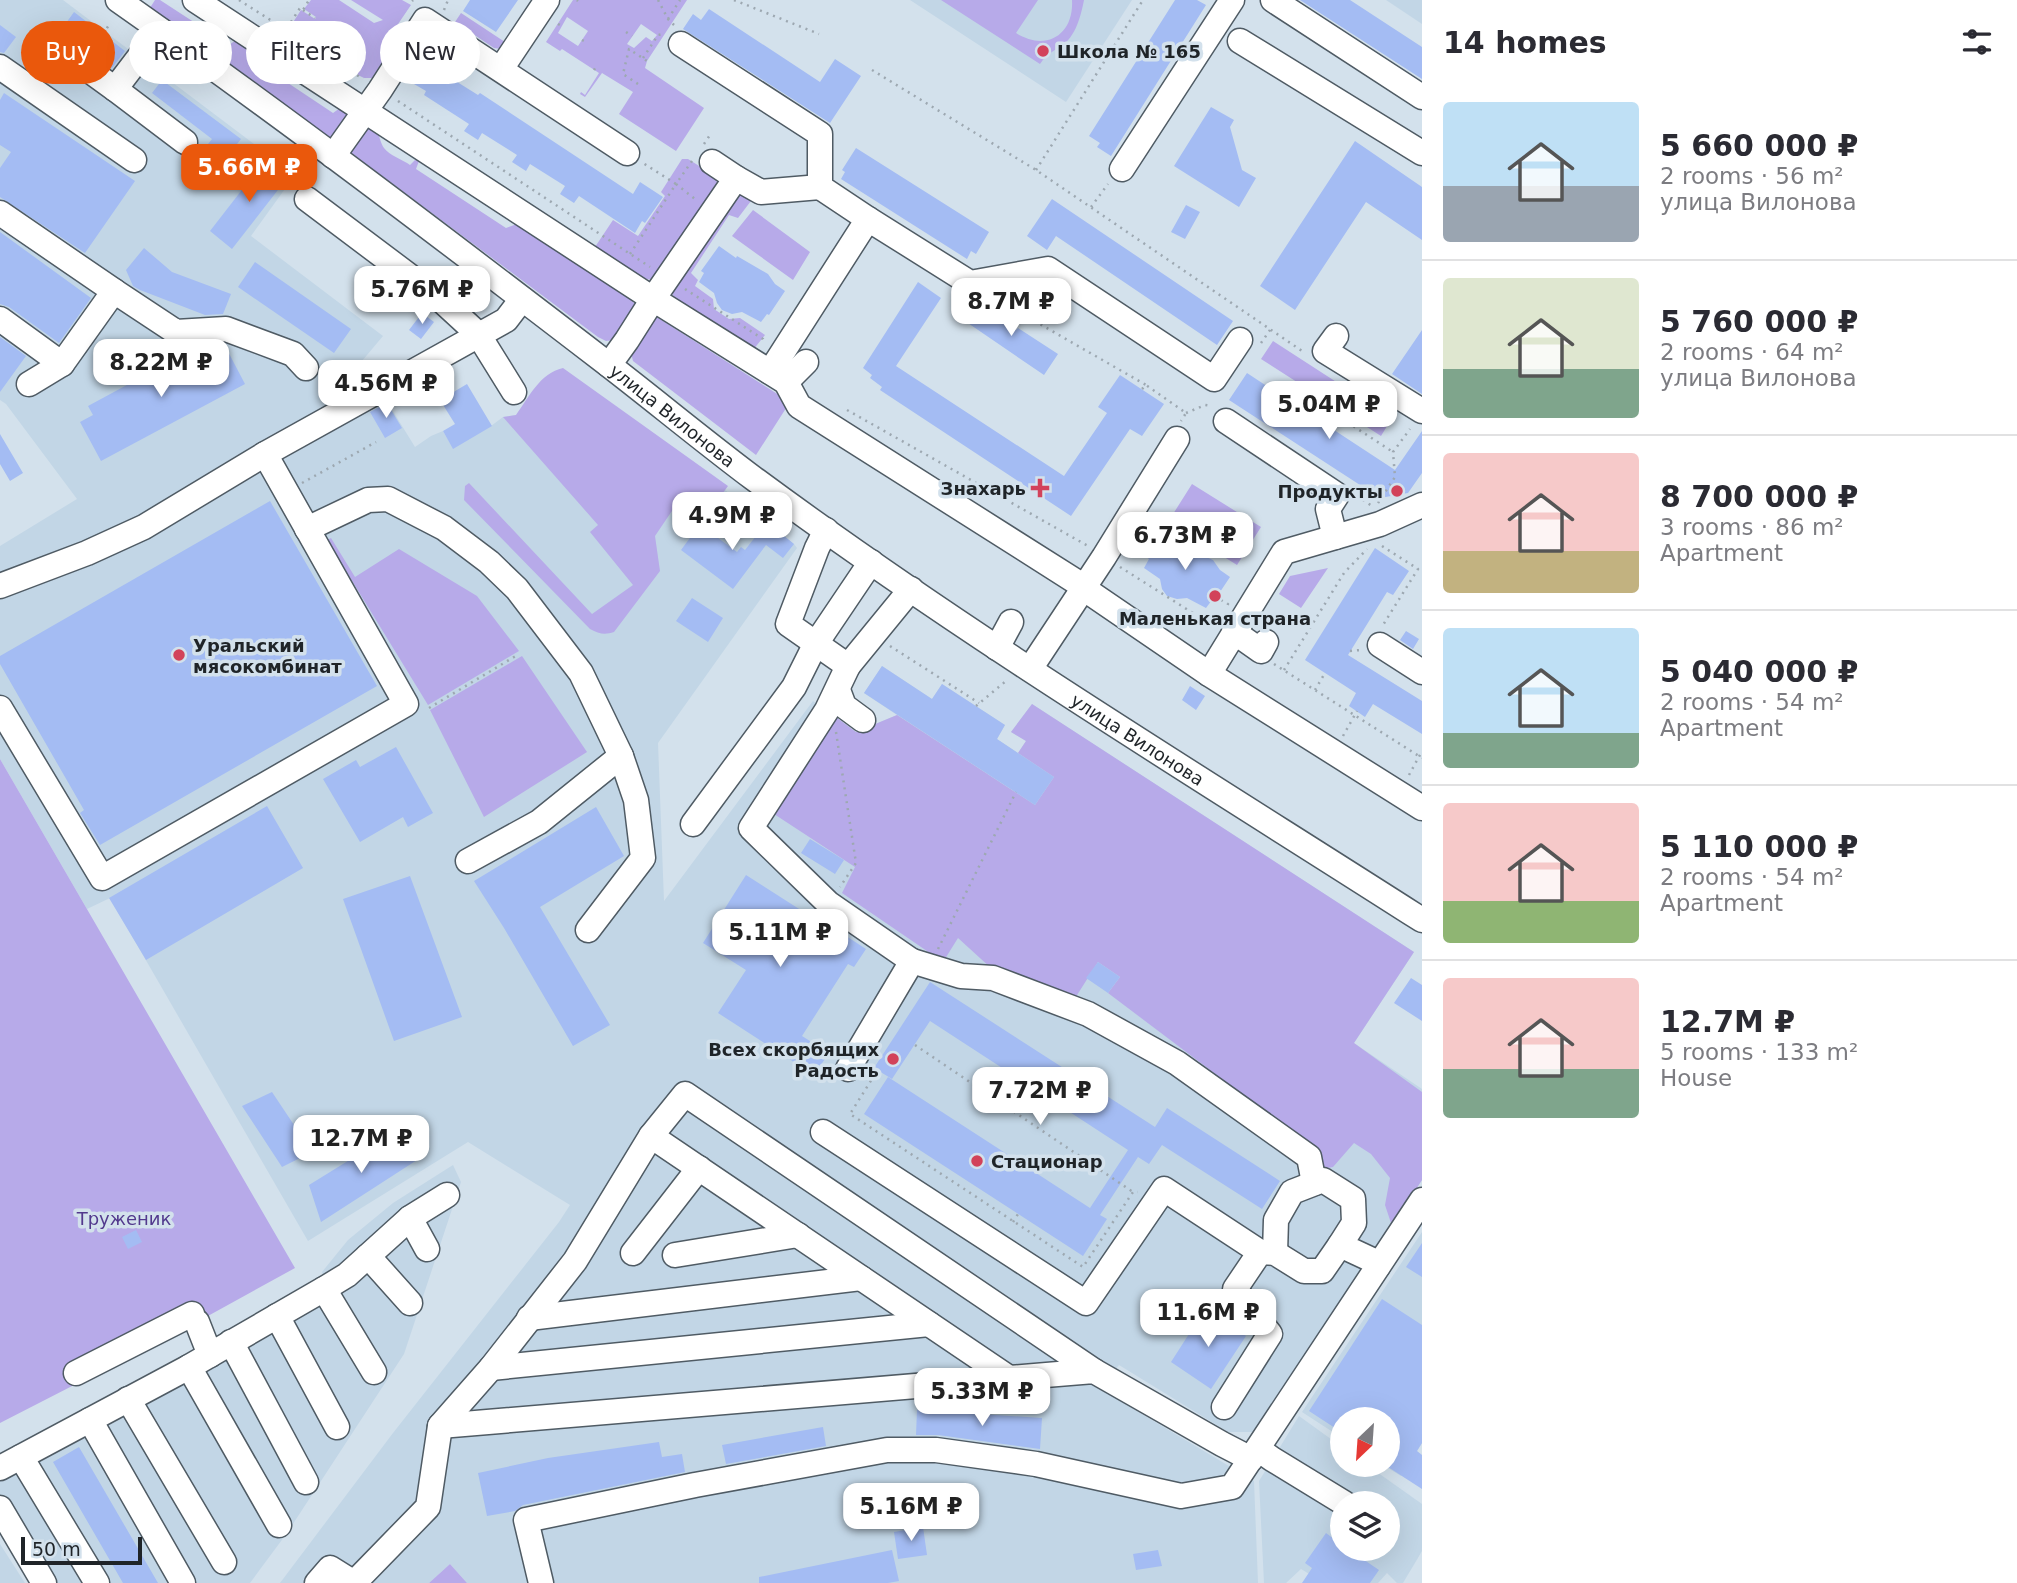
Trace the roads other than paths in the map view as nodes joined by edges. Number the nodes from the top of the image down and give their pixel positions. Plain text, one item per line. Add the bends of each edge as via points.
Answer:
1 (118, 0) edge
2 (195, 0) edge
3 (547, 0) edge
4 (1232, 0) edge
5 (1273, 0) edge
6 (147, 21) edge
7 (674, 33) road end
8 (1240, 41) dead end
9 (0, 67) edge
10 (501, 69) junction
11 (129, 71) edge
12 (232, 82) edge
13 (108, 84) edge
14 (115, 89) junction
15 (1422, 97) edge
16 (365, 110) junction
17 (185, 142) dead end
18 (627, 153) road end
19 (1422, 153) edge
20 (333, 156) junction
21 (702, 157) road end
22 (134, 160) dead end
23 (1122, 169) road end
24 (736, 178) junction
25 (820, 187) junction
26 (307, 199) dead end
27 (0, 213) edge
28 (868, 219) junction
29 (114, 291) junction
30 (522, 299) junction
31 (653, 299) junction
32 (0, 319) edge
33 (478, 334) junction
34 (1336, 336) dead end
35 (1240, 340) dead end
36 (62, 364) junction
37 (609, 365) junction
38 (306, 368) dead end
39 (790, 370) junction
40 (29, 384) dead end
41 (514, 392) dead end
42 (1417, 418) edge
43 (1226, 421) dead end
44 (1177, 439) dead end
45 (265, 454) junction
46 (1422, 505) edge
47 (307, 530) junction
48 (826, 530) junction
49 (1335, 537) junction
50 (871, 562) junction
51 (0, 586) edge
52 (1083, 588) junction
53 (911, 589) junction
54 (1011, 622) dead end
55 (1377, 640) road end
56 (816, 645) junction
57 (997, 648) junction
58 (848, 666) junction
59 (1030, 669) junction
60 (1422, 672) edge
61 (1220, 687) junction
62 (838, 691) junction
63 (0, 708) edge
64 (863, 720) dead end
65 (621, 756) junction
66 (1422, 808) edge
67 (693, 824) dead end
68 (468, 861) dead end
69 (1422, 920) edge
70 (589, 930) dead end
71 (920, 963) junction
72 (852, 1064) road end
73 (823, 1132) dead end
74 (651, 1136) junction
75 (699, 1168) junction
76 (1314, 1183) junction
77 (447, 1195) dead end
78 (1422, 1200) edge
79 (410, 1218) junction
80 (798, 1235) junction
81 (1340, 1245) junction
82 (427, 1249) dead end
83 (633, 1253) dead end
84 (1268, 1253) junction
85 (675, 1255) dead end
86 (368, 1256) junction
87 (1378, 1266) junction
88 (860, 1278) junction
89 (324, 1289) junction
90 (411, 1303) dead end
91 (277, 1316) junction
92 (529, 1318) junction
93 (929, 1324) junction
94 (231, 1342) junction
95 (210, 1354) junction
96 (188, 1367) junction
97 (491, 1368) junction
98 (1094, 1371) junction
99 (374, 1372) dead end
100 (76, 1373) dead end
101 (1009, 1378) junction
102 (128, 1399) junction
103 (1224, 1407) dead end
104 (89, 1420) junction
105 (440, 1426) junction
106 (337, 1427) dead end
107 (1255, 1454) junction
108 (10, 1463) edge
109 (306, 1482) dead end
110 (1330, 1495) edge
111 (0, 1508) edge
112 (279, 1525) dead end
113 (224, 1562) dead end
114 (44, 1583) edge
115 (97, 1583) edge
116 (183, 1583) edge
117 (317, 1583) edge
118 (354, 1583) edge
119 (541, 1583) edge

1 - 6 street, улица Вилонова
2 - 16 street
3 - 10 street
4 - 23 street
5 - 15 street
7 - 25 street via 820,134
8 - 19 street
9 - 22 street
10 - 16 street via 425,20
10 - 18 street
11 - 14 street
12 - 20 street, улица Вилонова
13 - 14 street
14 - 17 street
16 - 20 street
16 - 31 street
20 - 30 street, улица Вилонова
21 - 24 street
24 - 25 street via 761,192
24 - 31 street
25 - 28 street
26 - 33 street via 440,299
27 - 29 street
28 - 35 street via 970,284 1048,270 1214,379
28 - 39 street
29 - 36 street
29 - 38 street via 176,332 226,329 293,354
30 - 33 street via 506,320
30 - 37 street, улица Вилонова
31 - 37 street
31 - 39 street
32 - 36 street
33 - 41 street
33 - 45 street
34 - 42 street via 1325,351
36 - 40 street
37 - 48 street, улица Вилонова
39 - 52 street via 799,406
43 - 49 street via 1355,503 1328,509
44 - 52 street
45 - 47 street
45 - 51 street via 144,527
46 - 49 street
47 - 63 street via 406,704 102,878
47 - 65 street via 368,499 388,499 444,528 517,589 581,673
48 - 50 street, улица Вилонова
48 - 56 street via 788,624
49 - 61 street via 1284,552 1252,642
50 - 53 street, улица Вилонова
50 - 56 street
52 - 59 street
52 - 61 street
53 - 57 street, улица Вилонова
53 - 58 street
54 - 57 street
55 - 60 street
56 - 58 street
56 - 67 street via 794,687
57 - 59 street, улица Вилонова
58 - 62 street
59 - 69 street, улица Вилонова
61 - 66 street
62 - 64 street via 844,705
62 - 71 street via 751,828 828,903
65 - 68 street via 539,822
65 - 70 street via 636,800 643,858
71 - 72 street
71 - 76 street via 961,976 993,978 1088,1014 1177,1063 1309,1157
73 - 84 street via 1086,1303 1164,1189
74 - 75 street
74 - 92 street via 575,1261
74 - 98 street via 685,1094
75 - 80 street
75 - 83 street
76 - 81 street via 1323,1180 1353,1199 1354,1223
76 - 84 street via 1292,1192 1276,1220
77 - 79 street
78 - 87 street
79 - 82 street
79 - 86 street
80 - 85 street
80 - 88 street
81 - 84 street via 1322,1271 1304,1271
81 - 87 street
84 - 103 street via 1235,1289 1270,1334
86 - 89 street
86 - 90 street
87 - 107 street
88 - 92 street
88 - 93 street
89 - 91 street
89 - 99 street
91 - 94 street
91 - 106 street
92 - 97 street
93 - 97 street
93 - 101 street
94 - 95 street
94 - 109 street
95 - 96 street
95 - 100 street via 194,1318
96 - 102 street
96 - 112 street
97 - 105 street
98 - 101 street
98 - 107 street via 1222,1444
101 - 105 street
102 - 104 street
102 - 113 street
104 - 108 street
104 - 116 street
105 - 118 street via 428,1507
107 - 110 street
107 - 119 street via 1232,1487 1181,1496 1036,1464 936,1450 887,1450 526,1520
108 - 115 street
111 - 114 street
117 - 118 street via 330,1569

